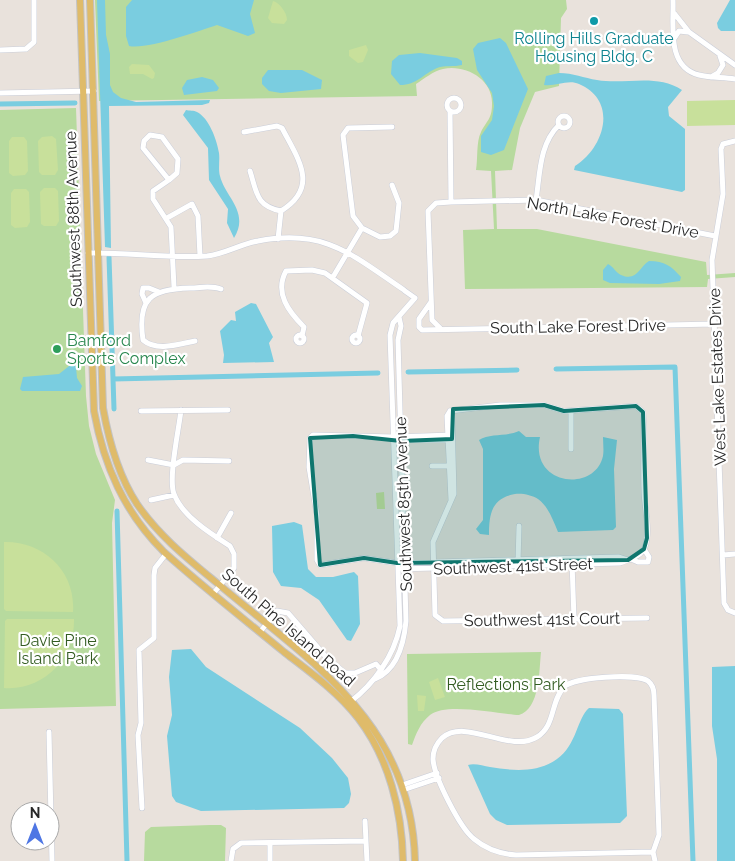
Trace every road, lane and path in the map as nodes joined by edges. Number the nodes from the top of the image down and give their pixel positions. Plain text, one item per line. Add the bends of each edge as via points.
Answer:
1 (34, 0) edge
2 (80, 0) edge
3 (90, 0) edge
4 (673, 0) edge
5 (673, 12) junction
6 (689, 32) junction
7 (673, 40) junction
8 (0, 50) edge
9 (719, 55) junction
10 (735, 65) edge
11 (711, 77) junction
12 (735, 79) edge
13 (94, 91) junction
14 (84, 92) junction
15 (0, 93) edge
16 (450, 111) dead end
17 (559, 125) dead end
18 (392, 127) dead end
19 (244, 132) dead end
20 (735, 141) edge
21 (250, 172) dead end
22 (169, 180) junction
23 (392, 185) dead end
24 (536, 200) junction
25 (451, 202) junction
26 (281, 211) junction
27 (167, 218) junction
28 (362, 228) junction
29 (715, 236) junction
30 (278, 239) junction
31 (349, 252) junction
32 (88, 253) junction
33 (99, 253) junction
34 (200, 256) junction
35 (173, 257) junction
36 (333, 276) junction
37 (174, 288) junction
38 (221, 289) dead end
39 (159, 292) junction
40 (431, 302) junction
41 (146, 303) junction
42 (421, 316) junction
43 (400, 317) junction
44 (432, 320) junction
45 (716, 324) junction
46 (440, 328) junction
47 (302, 336) dead end
48 (358, 336) dead end
49 (195, 341) dead end
50 (181, 410) junction
51 (228, 410) dead end
52 (141, 411) dead end
53 (570, 411) junction
54 (108, 435) joint
55 (98, 437) joint
56 (394, 437) junction
57 (449, 437) junction
58 (401, 438) junction
59 (571, 449) dead end
60 (148, 460) dead end
61 (229, 461) dead end
62 (174, 465) junction
63 (432, 466) dead end
64 (450, 466) junction
65 (174, 495) junction
66 (151, 500) dead end
67 (231, 513) dead end
68 (520, 526) dead end
69 (217, 538) junction
70 (644, 549) junction
71 (166, 554) junction
72 (723, 554) junction
73 (735, 554) edge
74 (630, 559) junction
75 (518, 562) junction
76 (572, 562) junction
77 (434, 565) junction
78 (398, 566) junction
79 (405, 566) junction
80 (220, 586) junction
81 (213, 594) junction
82 (735, 613) edge
83 (647, 618) dead end
84 (574, 619) junction
85 (266, 624) junction
86 (260, 632) junction
87 (381, 670) junction
88 (375, 679) junction
89 (349, 702) junction
90 (49, 732) dead end
91 (438, 776) junction
92 (403, 787) junction
93 (142, 808) dead end
94 (365, 821) dead end
95 (412, 821) junction
96 (400, 823) junction
97 (366, 841) junction
98 (270, 843) junction
99 (653, 852) junction
100 (556, 854) junction
101 (52, 861) edge
102 (231, 861) edge
103 (270, 861) edge
104 (367, 861) edge
105 (403, 861) edge
106 (415, 861) edge
107 (556, 861) edge
108 (655, 861) edge

1 - 8 street via 34,42 26,49
2 - 14 main road, Southwest 88th Avenue
3 - 13 main road, Southwest 88th Avenue
4 - 5 street
5 - 6 street
5 - 7 street
6 - 7 street via 679,31
6 - 9 street
7 - 11 street via 674,49 686,70
9 - 10 street
9 - 11 street via 723,65
11 - 12 street
13 - 14 street
13 - 33 main road, Southwest 88th Avenue
14 - 15 street
14 - 32 main road, Southwest 88th Avenue
16 - 25 street
17 - 24 street via 552,131 544,151
18 - 28 street via 348,128 343,135 353,216
19 - 26 street via 277,126 282,128 301,165 303,188 291,205
20 - 29 street, West Lake Estates Drive via 723,144 721,149 723,194
21 - 26 street via 260,200 270,209
22 - 22 street via 178,173 178,159 162,137 150,135 143,148
22 - 27 street via 153,191 153,199
23 - 28 street via 399,202 396,231 390,236 380,237
24 - 25 street, North Lake Forest Drive
24 - 29 street, North Lake Forest Drive
25 - 40 street, North Lake Forest Drive via 436,203 428,211
26 - 30 street
27 - 34 street via 192,204 198,216
27 - 35 street via 171,227
28 - 31 street
29 - 45 street, West Lake Estates Drive via 712,260
30 - 31 street via 313,239
30 - 34 street via 257,241 216,255
31 - 36 street
31 - 43 street, Southwest 85th Avenue via 415,298
32 - 33 street
32 - 55 main road, Southwest 88th Avenue via 94,411
33 - 35 street
33 - 54 main road, Southwest 88th Avenue via 103,408
34 - 35 street
35 - 37 street
36 - 47 street via 302,270 286,272 283,278 285,305 304,327
36 - 48 street via 367,303
37 - 38 street via 213,286
37 - 39 street
39 - 41 street
39 - 41 street via 142,288
40 - 42 street
40 - 44 street, North Lake Forest Drive
41 - 49 street via 142,330 143,340 149,345 157,347
42 - 44 street
42 - 46 street, South Lake Forest Drive via 418,324 422,330
43 - 56 street, Southwest 85th Avenue via 393,323 390,335
43 - 58 street, Southwest 85th Avenue
44 - 46 street
45 - 46 street, South Lake Forest Drive
45 - 72 street, West Lake Estates Drive
50 - 51 street
50 - 52 street
50 - 62 street
53 - 57 street via 544,405 500,405 450,411 447,416
53 - 59 street
53 - 70 street via 641,408 647,538
54 - 80 main road, South Pine Island Road via 116,463 136,502 172,546
55 - 71 main road, South Pine Island Road via 117,489 145,534
56 - 58 street
56 - 78 street, Southwest 85th Avenue
56 - 78 street, Southwest 41st Street via 313,435 310,438 309,468 317,515 317,560 320,565 364,558
57 - 58 street
57 - 64 street
58 - 79 street, Southwest 85th Avenue
60 - 62 street
61 - 62 street via 183,460
62 - 65 street
63 - 64 street
64 - 77 street via 450,500 433,542
65 - 66 street
65 - 69 street via 181,507
67 - 69 street
68 - 75 street
69 - 80 street via 230,546 235,562
70 - 74 street, Southwest 41st Street
70 - 74 street via 648,562
71 - 81 main road, South Pine Island Road
71 - 93 street via 155,568 154,638 139,650 141,723 138,735
72 - 73 street
72 - 82 street, West Lake Estates Drive via 724,603
74 - 76 street, Southwest 41st Street via 619,557
75 - 76 street, Southwest 41st Street
75 - 77 street, Southwest 41st Street
76 - 84 street
77 - 79 street, Southwest 41st Street
77 - 84 street, Southwest 41st Court via 435,615 438,619
78 - 79 street, Southwest 41st Street
78 - 87 street, Southwest 85th Avenue via 399,631
79 - 88 street, Southwest 85th Avenue via 406,621 402,646 385,675
80 - 81 street
80 - 85 main road, South Pine Island Road
81 - 86 main road, South Pine Island Road
83 - 84 street, Southwest 41st Court
85 - 86 street
85 - 87 street via 277,611 288,613 326,657 345,673 355,673 376,664
85 - 89 main road, South Pine Island Road
86 - 89 main road, South Pine Island Road
87 - 88 street, Southwest 85th Avenue
88 - 89 street, Southwest 85th Avenue
89 - 92 main road, South Pine Island Road via 379,736
89 - 96 main road, South Pine Island Road via 384,765 394,791
90 - 101 street
91 - 92 street
91 - 99 street via 434,755 442,739 452,732 527,741 547,728 559,694 570,682 582,679 645,679 651,684 654,695 659,835
91 - 100 street via 463,828 475,840 510,855
92 - 95 main road, South Pine Island Road
94 - 97 street
95 - 96 main road
95 - 106 main road, South Pine Island Road
96 - 105 main road, South Pine Island Road
97 - 98 street
97 - 104 street
98 - 102 street via 237,845
98 - 103 street
99 - 100 street
99 - 108 street
100 - 107 street

